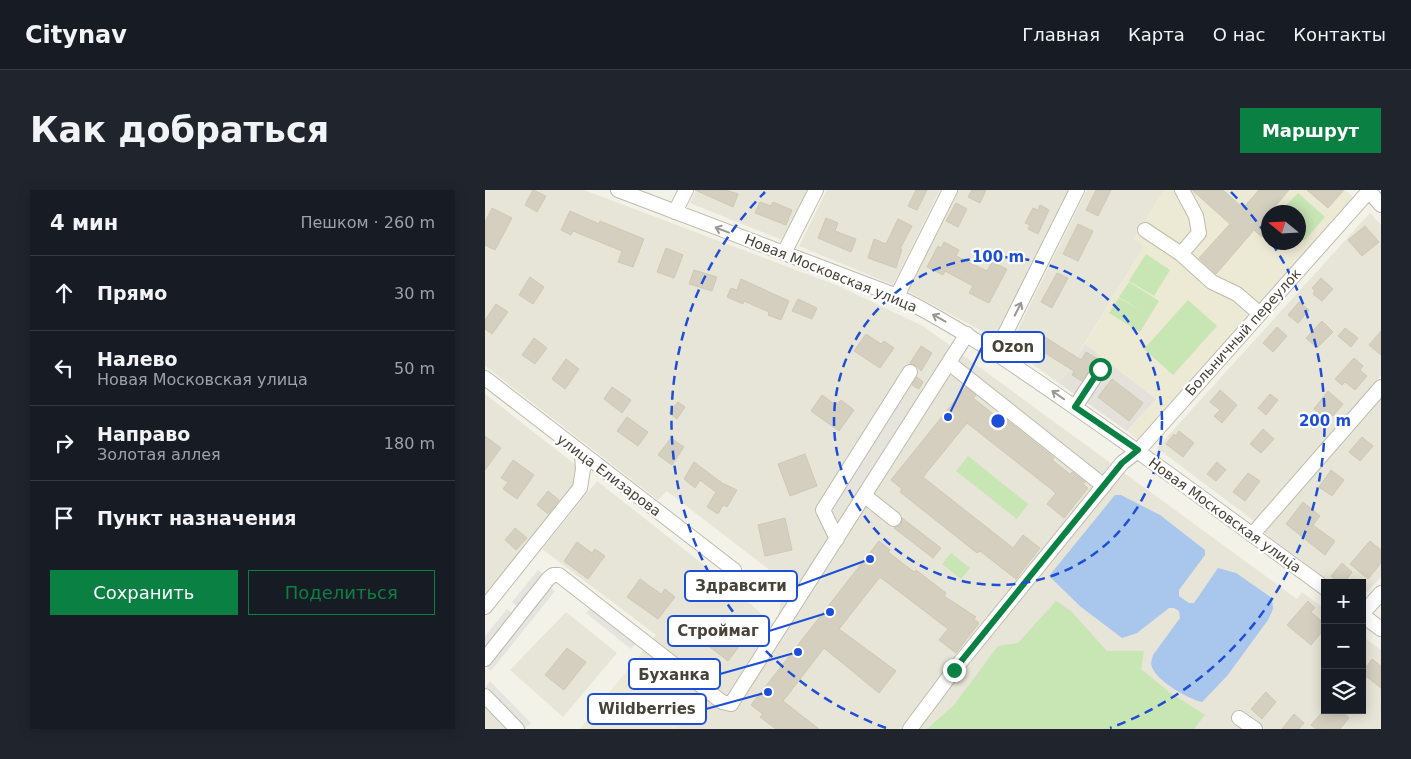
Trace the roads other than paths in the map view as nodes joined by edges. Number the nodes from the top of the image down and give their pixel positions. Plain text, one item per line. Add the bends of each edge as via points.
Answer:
1 (618, 190) edge
2 (686, 190) edge
3 (816, 190) edge
4 (949, 190) edge
5 (1077, 190) edge
6 (1182, 190) edge
7 (1368, 191) edge
8 (1381, 205) edge
9 (675, 212) junction
10 (1145, 230) dead end
11 (784, 253) junction
12 (1181, 254) junction
13 (897, 296) junction
14 (1259, 314) junction
15 (967, 334) junction
16 (996, 352) junction
17 (949, 363) junction
18 (1100, 369) dead end
19 (910, 372) dead end
20 (485, 378) edge
21 (1381, 387) edge
22 (1075, 407) junction
23 (1138, 450) junction
24 (581, 454) junction
25 (1104, 486) junction
26 (865, 496) junction
27 (894, 519) dead end
28 (1252, 535) junction
29 (837, 540) junction
30 (734, 570) dead end
31 (1321, 585) edge
32 (1381, 593) edge
33 (485, 607) edge
34 (1366, 610) edge
35 (1366, 618) edge
36 (1381, 629) edge
37 (485, 659) edge
38 (485, 696) edge
39 (1239, 718) dead end
40 (517, 729) edge
41 (910, 729) edge
42 (1255, 729) edge

1 - 9 street, Новая Московская улица
2 - 9 street
3 - 11 street
4 - 13 street
16 -> 5 street
6 - 12 street via 1196,216 1199,234
7 - 8 street
7 - 14 street, Больничный переулок
11 -> 9 street, Новая Московская улица
10 - 12 street
11 - 13 street, Новая Московская улица
12 - 14 street via 1212,282 1237,294
15 -> 13 street, Новая Московская улица
14 - 23 street, Больничный переулок
15 - 16 street, Новая Московская улица
15 - 17 street
22 -> 16 street, Новая Московская улица
17 - 25 street
17 - 26 street
18 - 22 street
19 - 29 street via 823,510
20 - 24 street, улица Елизарова
21 - 28 street
22 - 23 street, Новая Московская улица
23 - 25 street, Больничный переулок via 1122,463
23 - 28 street, Новая Московская улица
24 - 30 street, улица Елизарова
24 - 33 street via 580,488
25 - 41 street, Больничный переулок
26 - 27 street
26 - 29 street
28 - 31 street, Новая Московская улица
29 - 37 street via 731,704 722,702 559,575 548,579
32 - 34 street
35 - 36 street
38 - 40 street
39 - 42 street

